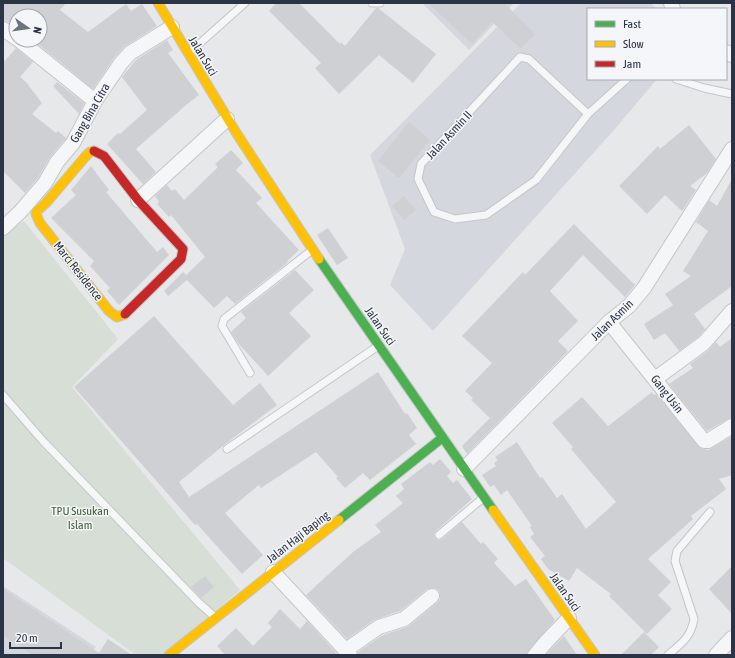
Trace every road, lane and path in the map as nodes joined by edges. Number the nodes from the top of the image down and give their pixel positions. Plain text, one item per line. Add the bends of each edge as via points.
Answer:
1 (158, 3) edge
2 (245, 3) edge
3 (372, 3) edge
4 (380, 3) edge
5 (172, 27) junction
6 (26, 48) edge
7 (188, 54) junction
8 (626, 80) edge
9 (679, 80) edge
10 (732, 94) edge
11 (95, 101) junction
12 (588, 114) junction
13 (227, 119) junction
14 (732, 150) edge
15 (53, 170) junction
16 (66, 180) junction
17 (138, 200) junction
18 (3, 228) edge
19 (312, 250) junction
20 (732, 311) edge
21 (609, 322) junction
22 (379, 346) junction
23 (250, 372) dead end
24 (654, 379) junction
25 (3, 396) edge
26 (732, 426) edge
27 (442, 438) junction
28 (227, 449) dead end
29 (464, 469) junction
30 (483, 498) junction
31 (710, 512) dead end
32 (439, 535) dead end
33 (273, 572) junction
34 (432, 596) dead end
35 (215, 617) junction
36 (569, 618) junction
37 (732, 638) edge
38 (348, 653) edge
39 (169, 655) edge
40 (535, 655) edge
41 (595, 655) edge
42 (668, 655) edge
43 (716, 655) edge

1 - 5 street, Jalan Suci
2 - 7 lane
3 - 4 lane
5 - 7 street, Jalan Suci
5 - 11 street, Gang Bina Citra via 130,53
6 - 11 street
7 - 13 street, Jalan Suci
8 - 12 lane
9 - 10 lane
11 - 15 street, Gang Bina Citra via 73,143
12 - 12 lane, Jalan Asmin II via 536,180 486,215 455,219 434,212 418,179 421,164 520,57 529,59
13 - 17 street
13 - 19 street, Jalan Suci
14 - 21 street, Jalan Asmin via 644,288 629,306
15 - 16 street
15 - 18 street, Gang Bina Citra via 45,183
16 - 17 street, Marci Residence via 90,152 94,151 104,156
16 - 17 street, Marci Residence via 37,211 37,218 108,311 117,317 124,315 183,256 183,250 178,243
19 - 22 street, Jalan Suci
19 - 23 lane via 222,322
20 - 24 street via 704,343
21 - 24 street, Gang Usin
21 - 29 street, Jalan Asmin
22 - 27 street, Jalan Suci
22 - 28 lane
24 - 26 street, Gang Usin via 704,441
25 - 35 lane via 43,441
27 - 29 street, Jalan Suci
27 - 33 street, Jalan Haji Baping
29 - 30 street, Jalan Suci
30 - 32 lane
30 - 36 street, Jalan Suci
31 - 42 lane via 677,551 675,560 694,618 693,628 686,639
33 - 35 street, Jalan Haji Baping
33 - 38 street
34 - 38 street via 404,619 379,627
35 - 39 street, Jalan Haji Baping
36 - 40 street
36 - 41 street, Jalan Suci
37 - 43 street

